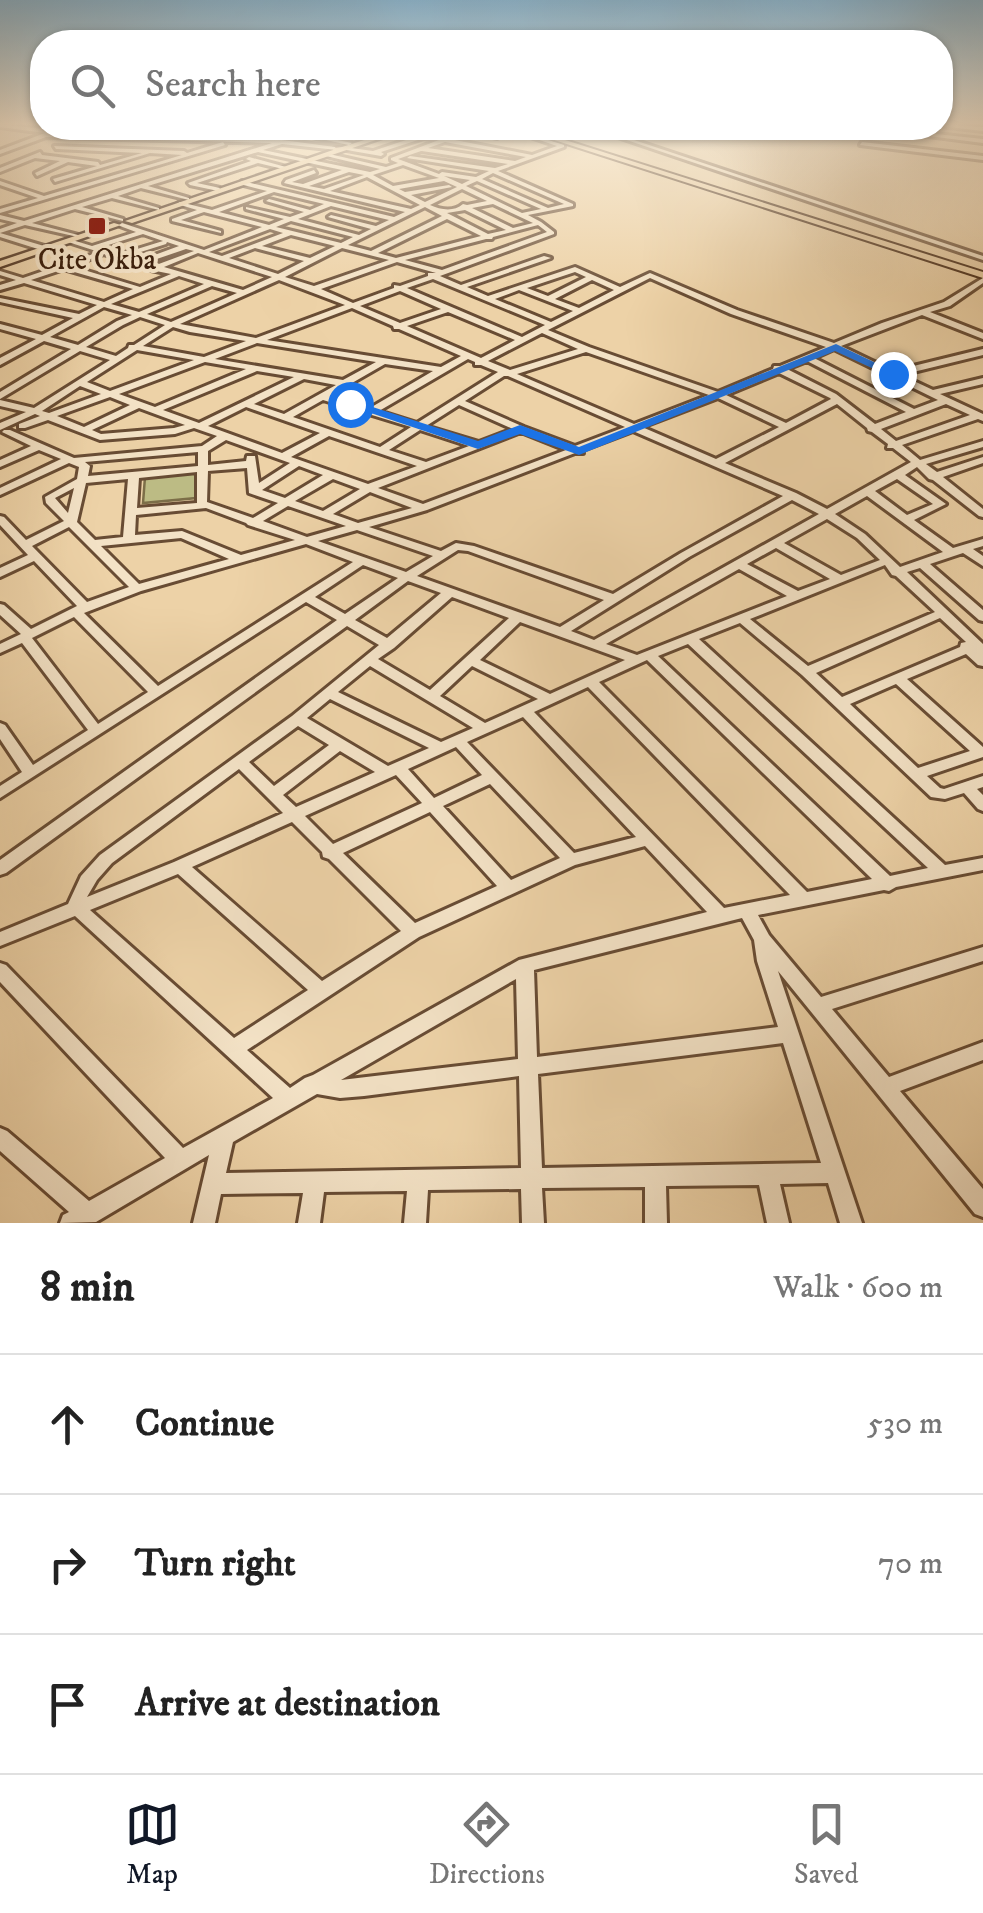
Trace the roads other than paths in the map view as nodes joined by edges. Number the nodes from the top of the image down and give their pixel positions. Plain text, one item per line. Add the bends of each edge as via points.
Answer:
1 (58, 181) edge
2 (102, 181) edge
3 (122, 181) edge
4 (161, 181) edge
5 (172, 181) edge
6 (199, 181) edge
7 (241, 181) edge
8 (247, 181) edge
9 (316, 181) edge
10 (380, 181) edge
11 (411, 181) edge
12 (424, 181) edge
13 (449, 181) edge
14 (471, 181) edge
15 (482, 181) edge
16 (517, 181) edge
17 (688, 181) edge
18 (753, 181) edge
19 (286, 182) joint
20 (350, 182) joint
21 (0, 183) edge
22 (242, 183) junction
23 (522, 183) junction
24 (191, 184) junction
25 (417, 184) junction
26 (303, 185) junction
27 (458, 186) junction
28 (12, 187) junction
29 (142, 187) junction
30 (78, 188) junction
31 (218, 188) junction
32 (393, 188) junction
33 (499, 188) junction
34 (267, 189) junction
35 (324, 190) junction
36 (0, 192) edge
37 (543, 192) junction
38 (288, 194) junction
39 (406, 194) junction
40 (474, 194) junction
41 (113, 196) junction
42 (442, 196) junction
43 (305, 197) junction
44 (520, 197) junction
45 (44, 198) junction
46 (183, 201) junction
47 (268, 201) junction
48 (492, 202) junction
49 (331, 204) junction
50 (425, 205) junction
51 (390, 206) junction
52 (74, 207) junction
53 (248, 208) junction
54 (466, 208) junction
55 (157, 209) junction
56 (353, 209) junction
57 (205, 210) junction
58 (548, 210) junction
59 (311, 212) junction
60 (410, 212) junction
61 (0, 214) edge
62 (444, 214) junction
63 (521, 215) junction
64 (228, 216) junction
65 (331, 217) junction
66 (290, 219) junction
67 (394, 219) junction
68 (174, 220) junction
69 (248, 221) junction
70 (28, 222) junction
71 (120, 223) junction
72 (539, 223) junction
73 (312, 224) junction
74 (270, 226) junction
75 (376, 228) junction
76 (423, 228) junction
77 (510, 229) junction
78 (144, 231) junction
79 (219, 232) junction
80 (291, 232) junction
81 (0, 233) edge
82 (485, 235) junction
83 (360, 236) junction
84 (206, 237) dead end
85 (72, 238) junction
86 (314, 238) junction
87 (272, 239) junction
88 (17, 241) junction
89 (116, 241) junction
90 (164, 243) junction
91 (453, 244) junction
92 (0, 246) edge
93 (255, 246) junction
94 (294, 246) junction
95 (341, 246) junction
96 (188, 247) junction
97 (41, 248) junction
98 (90, 248) junction
99 (510, 248) junction
100 (144, 249) junction
101 (209, 249) junction
102 (278, 252) junction
103 (104, 253) junction
104 (373, 254) junction
105 (229, 256) junction
106 (118, 257) junction
107 (547, 258) dead end
108 (983, 258) edge
109 (396, 260) junction
110 (311, 261) junction
111 (1, 262) edge
112 (138, 263) junction
113 (62, 266) junction
114 (154, 268) junction
115 (0, 273) edge
116 (435, 273) junction
117 (178, 274) junction
118 (983, 275) edge
119 (594, 276) junction
120 (281, 277) junction
121 (24, 280) junction
122 (210, 284) junction
123 (397, 286) junction
124 (0, 288) edge
125 (460, 288) junction
126 (520, 288) junction
127 (140, 289) junction
128 (314, 289) junction
129 (620, 290) junction
130 (67, 294) junction
131 (244, 294) junction
132 (488, 299) junction
133 (548, 299) junction
134 (0, 300) edge
135 (102, 304) junction
136 (347, 304) junction
137 (34, 307) junction
138 (448, 309) junction
139 (580, 311) junction
140 (922, 312) junction
141 (80, 316) junction
142 (135, 316) junction
143 (171, 325) junction
144 (397, 327) junction
145 (2, 328) edge
146 (548, 329) junction
147 (983, 336) edge
148 (43, 337) junction
149 (253, 340) junction
150 (524, 340) junction
151 (836, 347) junction
152 (80, 348) junction
153 (132, 348) junction
154 (586, 349) junction
155 (979, 356) edge
156 (465, 357) junction
157 (806, 357) junction
158 (117, 358) junction
159 (200, 358) junction
160 (384, 361) junction
161 (0, 362) edge
162 (478, 363) junction
163 (256, 368) junction
164 (778, 368) junction
165 (441, 370) junction
166 (504, 374) junction
167 (893, 374) junction
168 (304, 376) junction
169 (983, 381) edge
170 (80, 383) junction
171 (348, 384) junction
172 (968, 384) junction
173 (983, 392) edge
174 (932, 393) junction
175 (106, 394) junction
176 (718, 395) junction
177 (0, 396) edge
178 (325, 397) junction
179 (836, 400) junction
180 (948, 400) junction
181 (458, 401) junction
182 (0, 404) edge
183 (137, 405) junction
184 (248, 406) junction
185 (373, 410) junction
186 (34, 411) junction
187 (153, 411) junction
188 (914, 413) junction
189 (48, 416) junction
190 (168, 416) junction
191 (286, 417) junction
192 (980, 417) edge
193 (195, 426) junction
194 (418, 426) junction
195 (785, 426) junction
196 (637, 428) junction
197 (520, 429) junction
198 (871, 429) junction
199 (2, 431) edge
200 (83, 431) junction
201 (328, 432) junction
202 (131, 434) junction
203 (223, 437) junction
204 (983, 444) edge
205 (478, 445) junction
206 (39, 446) junction
207 (251, 446) junction
208 (892, 446) junction
209 (204, 448) junction
210 (381, 450) junction
211 (579, 452) junction
212 (128, 455) junction
213 (283, 456) junction
214 (71, 460) junction
215 (298, 462) junction
216 (718, 462) junction
217 (981, 463) edge
218 (0, 464) edge
219 (251, 464) junction
220 (916, 464) junction
221 (424, 465) junction
222 (202, 468) junction
223 (333, 474) junction
224 (898, 474) junction
225 (134, 475) junction
226 (933, 477) junction
227 (82, 480) junction
228 (368, 488) junction
229 (253, 490) junction
230 (0, 492) edge
231 (868, 492) junction
232 (792, 495) junction
233 (286, 503) junction
234 (202, 504) junction
235 (423, 508) junction
236 (130, 512) junction
237 (827, 513) junction
238 (983, 514) edge
239 (322, 516) junction
240 (906, 518) junction
241 (72, 521) junction
242 (2, 522) edge
243 (252, 523) junction
244 (354, 528) junction
245 (129, 539) junction
246 (304, 541) junction
247 (983, 542) edge
248 (25, 544) junction
249 (95, 544) junction
250 (778, 544) junction
251 (966, 548) junction
252 (952, 553) junction
253 (442, 555) junction
254 (36, 556) junction
255 (239, 559) junction
256 (983, 562) edge
257 (359, 563) junction
258 (741, 564) junction
259 (923, 564) junction
260 (891, 569) junction
261 (0, 573) edge
262 (406, 579) junction
263 (840, 580) junction
264 (137, 588) junction
265 (448, 594) junction
266 (799, 597) junction
267 (308, 598) junction
268 (614, 599) junction
269 (0, 608) edge
270 (80, 609) junction
271 (935, 616) junction
272 (983, 617) edge
273 (517, 618) junction
274 (742, 619) junction
275 (347, 622) junction
276 (560, 632) junction
277 (27, 636) junction
278 (692, 639) junction
279 (389, 644) junction
280 (596, 644) junction
281 (0, 649) edge
282 (976, 649) edge
283 (643, 658) junction
284 (370, 660) junction
285 (472, 661) junction
286 (983, 662) edge
287 (807, 672) junction
288 (899, 678) junction
289 (591, 682) junction
290 (155, 691) junction
291 (329, 693) junction
292 (432, 696) junction
293 (551, 700) junction
294 (841, 703) junction
295 (526, 712) junction
296 (297, 720) junction
297 (0, 728) edge
298 (484, 729) junction
299 (96, 730) junction
300 (340, 744) junction
301 (449, 745) junction
302 (982, 752) edge
303 (238, 761) junction
304 (392, 769) junction
305 (32, 772) junction
306 (915, 774) junction
307 (492, 776) junction
308 (975, 784) edge
309 (0, 792) edge
310 (274, 794) junction
311 (431, 804) junction
312 (983, 806) edge
313 (292, 814) junction
314 (650, 840) junction
315 (329, 853) junction
316 (571, 860) junction
317 (983, 864) edge
318 (180, 866) junction
319 (0, 869) edge
320 (944, 873) junction
321 (889, 885) junction
322 (507, 886) junction
323 (804, 899) junction
324 (76, 907) junction
325 (748, 910) junction
326 (720, 915) junction
327 (413, 932) junction
328 (0, 939) edge
329 (764, 940) junction
330 (983, 954) edge
331 (525, 965) junction
332 (0, 970) edge
333 (321, 992) junction
334 (820, 1005) junction
335 (790, 1034) junction
336 (234, 1048) junction
337 (981, 1055) edge
338 (530, 1066) junction
339 (312, 1084) junction
340 (887, 1087) junction
341 (287, 1098) junction
342 (224, 1136) junction
343 (0, 1138) edge
344 (181, 1161) junction
345 (836, 1173) junction
346 (767, 1174) junction
347 (655, 1178) junction
348 (535, 1179) junction
349 (418, 1182) junction
350 (212, 1184) junction
351 (315, 1184) junction
352 (983, 1206) edge
353 (92, 1216) edge
354 (204, 1223) edge
355 (310, 1223) edge
356 (414, 1223) edge
357 (533, 1223) edge
358 (656, 1223) edge
359 (778, 1223) edge
360 (852, 1223) edge

1 - 30 street
2 - 30 street
3 - 29 street
4 - 29 street
5 - 24 street
6 - 24 street
7 - 31 main road
8 - 22 main road
9 - 26 street
10 - 32 street
11 - 25 street
12 - 25 street
13 - 27 street
14 - 27 street
15 - 33 street
16 - 23 street
17 - 118 highway
18 - 108 street
19 - 26 street
19 - 34 street
20 - 35 street
20 - 51 street
21 - 28 street
22 - 34 street
22 - 46 main road
23 - 33 street
23 - 37 street
24 - 31 street
25 - 32 street
26 - 35 street
27 - 39 street
27 - 40 street
27 - 42 street
28 - 36 street
28 - 45 street
29 - 41 street
29 - 46 street
30 - 45 street
31 - 46 main road
32 - 39 street
33 - 40 street
33 - 44 street
34 - 38 street
34 - 57 street
34 - 57 street
35 - 43 street
35 - 51 street
37 - 44 street
37 - 58 street via 570,204
38 - 43 street
38 - 47 street
39 - 50 street
40 - 48 street
41 - 52 street
41 - 55 street
42 - 50 street
42 - 54 street
43 - 49 street
44 - 48 street
44 - 58 street
45 - 52 street
45 - 61 street
46 - 55 main road
46 - 57 street
46 - 71 main road
47 - 53 street
47 - 59 street
48 - 54 street
48 - 63 street
49 - 56 street
49 - 59 street
50 - 60 street
50 - 62 street
51 - 60 street
52 - 70 street
52 - 71 street
53 - 64 street
53 - 66 street
54 - 62 street
54 - 77 street
55 - 71 main road
56 - 65 street
56 - 67 street
57 - 64 street
57 - 68 street
58 - 63 street
59 - 66 street
60 - 67 street
61 - 70 street
62 - 76 street
62 - 82 street
63 - 72 street
64 - 69 street
65 - 73 street
65 - 75 street
66 - 73 street
66 - 74 street
67 - 75 street
68 - 78 street
68 - 79 street
69 - 74 street
69 - 79 street
70 - 81 street
70 - 85 street
71 - 78 street
71 - 78 street
71 - 85 main road
72 - 77 street
72 - 99 street via 552,232
73 - 83 street
74 - 80 street
74 - 101 street
75 - 83 street
76 - 91 street
76 - 104 street
77 - 82 street
78 - 89 street
78 - 90 street
78 - 96 street
79 - 84 street
80 - 86 street
80 - 87 street
81 - 88 street
82 - 91 street
82 - 99 street
83 - 95 street
85 - 97 main road
85 - 98 street
85 - 111 main road
86 - 94 street
86 - 95 street
87 - 93 street
87 - 94 street
88 - 92 street
88 - 97 street
89 - 98 street
89 - 100 street
90 - 96 street
90 - 100 street
91 - 109 street
93 - 102 street
93 - 105 street
94 - 102 street
95 - 104 street
95 - 110 street
96 - 101 street
96 - 112 street
96 - 114 street
96 - 120 street
97 - 111 main road
98 - 103 street
99 - 116 street
100 - 106 street
101 - 105 street
102 - 110 street
103 - 106 street
103 - 113 street
104 - 109 street
105 - 120 street
106 - 112 street
107 - 125 street
109 - 116 street
109 - 128 street
110 - 120 street
112 - 114 street
113 - 121 street
113 - 127 street
114 - 117 street
115 - 121 street
116 - 123 street
116 - 125 street
117 - 122 street
117 - 127 street
118 - 140 street via 948,304
119 - 126 street via 575,269
119 - 129 street
119 - 133 street
120 - 128 street
120 - 131 street
121 - 124 street
121 - 130 street
122 - 131 street
122 - 142 street
123 - 136 street
123 - 138 street
125 - 132 street
126 - 132 street
126 - 133 street
127 - 135 street
128 - 136 street
129 - 139 street
129 - 151 street via 650,276
130 - 135 street
130 - 137 street
131 - 143 street
132 - 146 street
133 - 139 street
134 - 137 street
135 - 141 street
135 - 142 street
136 - 144 street
136 - 149 street
137 - 141 street
138 - 144 street
138 - 150 street
139 - 146 street
140 - 147 street
140 - 151 street
141 - 148 street
142 - 143 street
142 - 152 street
143 - 149 street
143 - 153 street
144 - 156 street
145 - 148 street
146 - 150 street
146 - 154 street
148 - 152 street
148 - 161 street
149 - 159 street
149 - 160 street
150 - 162 street
151 - 157 street
151 - 167 street
152 - 158 street
152 - 177 street
153 - 158 street
153 - 159 street
154 - 166 street
154 - 176 street
155 - 167 street
156 - 162 street
156 - 165 street
157 - 164 street
157 - 188 street
158 - 170 street
159 - 163 street
159 - 175 street
160 - 165 street
160 - 171 street
162 - 166 street
163 - 168 street
163 - 187 street
164 - 176 street
164 - 179 street
165 - 185 street
166 - 181 street
166 - 196 street
167 - 174 street
168 - 171 street
168 - 184 street
169 - 172 street
170 - 175 street
170 - 186 street
171 - 178 street
172 - 173 street
172 - 174 street
174 - 180 street
175 - 183 street
175 - 189 street
176 - 195 street
176 - 196 street
178 - 185 street
178 - 191 street
179 - 195 street
179 - 198 street
180 - 188 street
180 - 192 street
181 - 194 street
181 - 197 street
182 - 186 street
183 - 187 street
183 - 200 street
184 - 191 street
184 - 193 street
185 - 194 street
186 - 189 street
186 - 199 street
187 - 190 street
188 - 198 street
189 - 199 street
189 - 200 street
190 - 193 street
190 - 202 street
191 - 201 street
192 - 208 street
193 - 202 street
193 - 203 street
194 - 205 street
194 - 210 street
195 - 216 street
196 - 211 street
196 - 216 street
197 - 205 street
197 - 211 street
198 - 208 street
199 - 206 street
200 - 202 street
201 - 210 street
201 - 213 street
202 - 212 street
203 - 207 street
203 - 209 street
204 - 220 street
205 - 221 street
206 - 214 street
206 - 218 street
207 - 213 street
207 - 219 street
208 - 220 street
209 - 212 street
209 - 222 street
210 - 221 street
211 - 235 street
212 - 214 street
213 - 215 street
214 - 227 street via 84,464
214 - 230 street
215 - 223 street
215 - 229 street
216 - 232 street
217 - 226 street
219 - 222 street
219 - 229 street
220 - 224 street
220 - 226 street
221 - 228 street
222 - 225 street
222 - 234 street
223 - 228 street
223 - 233 street
224 - 231 street
224 - 240 street via 941,504
225 - 227 street
225 - 236 street
226 - 238 street
227 - 241 street
227 - 241 street via 50,499
228 - 235 street
228 - 239 street
229 - 233 street
231 - 237 street
231 - 240 street
232 - 237 street
232 - 268 street
233 - 239 street
233 - 243 street
234 - 236 street
234 - 243 street
235 - 244 street
236 - 245 street
237 - 250 street
237 - 260 street
237 - 260 street via 861,536
239 - 244 street
240 - 252 street
241 - 248 street
241 - 249 street
242 - 248 street
243 - 246 street
244 - 246 street
244 - 253 street
245 - 249 street
245 - 255 street via 185,535
246 - 255 street
246 - 257 street
247 - 251 street
248 - 254 street
249 - 264 street
250 - 258 street
250 - 263 street
251 - 252 street
251 - 256 street
252 - 259 street
253 - 262 street
253 - 268 street via 466,546
254 - 261 street
254 - 270 street
255 - 264 street
257 - 262 street
257 - 267 street
258 - 266 street
258 - 280 street
259 - 260 street
259 - 272 street
260 - 263 street
260 - 271 street
260 - 282 street
262 - 265 street
262 - 275 street
263 - 266 street
264 - 270 street
265 - 273 street
265 - 279 street
266 - 274 street
267 - 275 street
267 - 290 street
268 - 276 street
269 - 277 street
270 - 277 street
270 - 290 street
271 - 282 street
271 - 287 street
273 - 276 street
273 - 285 street
274 - 278 street
274 - 287 street
275 - 279 street
275 - 319 street
276 - 280 street
277 - 281 street
277 - 299 street
278 - 283 street
278 - 320 street
279 - 284 street
280 - 283 street
282 - 286 street
282 - 288 street
283 - 289 street
283 - 321 street
284 - 291 street
284 - 292 street
285 - 292 street
285 - 293 street
287 - 294 street
288 - 294 street
288 - 302 street
289 - 293 street
289 - 323 street
290 - 299 street
291 - 296 street
291 - 301 street
292 - 298 street
293 - 295 street
294 - 306 street
295 - 298 street
295 - 314 street
296 - 300 street
296 - 303 street
297 - 305 street
298 - 301 street
299 - 305 street
300 - 304 street
300 - 310 street
301 - 304 street
301 - 307 street
302 - 306 street
303 - 310 street
303 - 324 street via 95,869
304 - 311 street
304 - 313 street
305 - 309 street
306 - 308 street via 940,794
307 - 311 street
307 - 316 street
308 - 312 street
310 - 313 street
311 - 315 street
311 - 322 street
313 - 315 street
313 - 318 street
314 - 316 street
314 - 326 street
315 - 327 street
316 - 322 street
317 - 320 street
318 - 324 street
318 - 333 street
320 - 321 street
321 - 323 street
322 - 327 street
323 - 325 street
324 - 328 street
324 - 336 street
325 - 326 street
325 - 329 street
326 - 331 street
327 - 333 street
329 - 334 street
329 - 335 street
330 - 334 street
331 - 338 street
331 - 339 street
332 - 344 street
333 - 336 street
334 - 340 street
335 - 338 street
335 - 345 street
336 - 341 street
337 - 340 street
338 - 339 street via 364,1087
338 - 348 street
339 - 341 street
340 - 352 street
341 - 342 street
342 - 344 street
342 - 350 street
343 - 353 street
344 - 353 street
345 - 346 street
345 - 360 street
346 - 347 street
346 - 359 street
347 - 348 street
347 - 358 street
348 - 349 street
348 - 357 street
349 - 351 street
349 - 356 street
350 - 351 street
350 - 354 street
351 - 355 street

